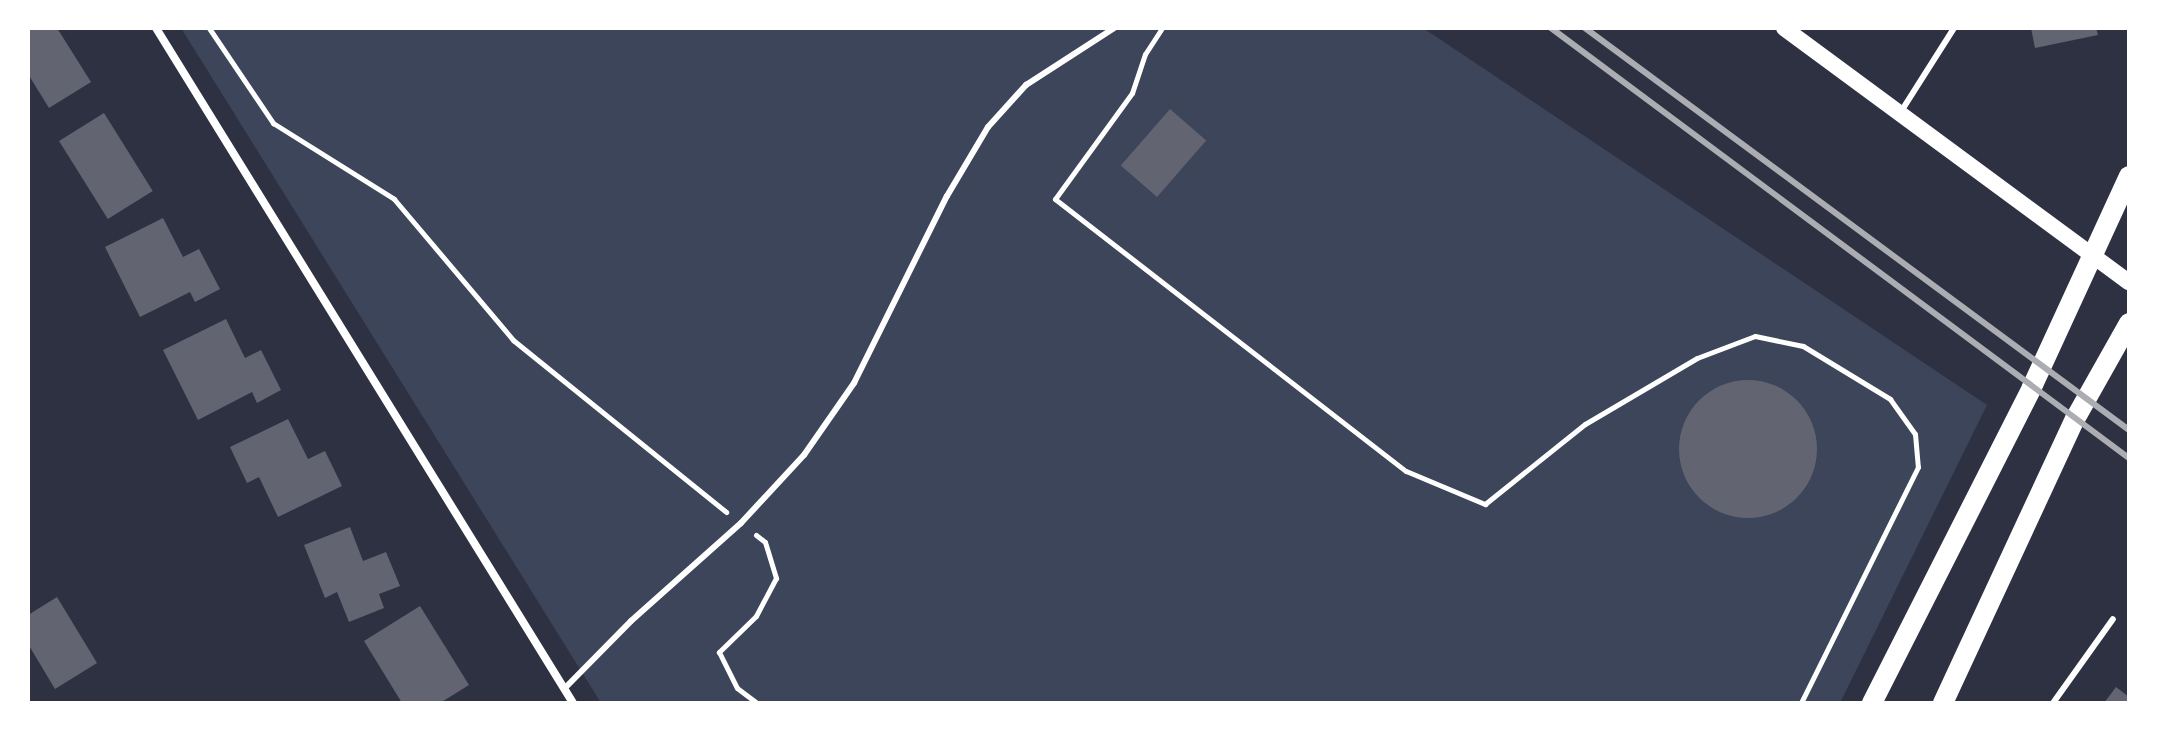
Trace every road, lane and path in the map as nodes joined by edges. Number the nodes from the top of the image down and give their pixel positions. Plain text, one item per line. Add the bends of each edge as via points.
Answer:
1 (156, 28) edge
2 (209, 28) edge
3 (1114, 28) edge
4 (1162, 28) edge
5 (1954, 28) edge
6 (1795, 31) edge
7 (1902, 110) junction
8 (2129, 176) edge
9 (2092, 256) junction
10 (2129, 282) edge
11 (2129, 323) edge
12 (741, 523) junction
13 (2113, 619) dead end
14 (564, 689) junction
15 (573, 703) edge
16 (757, 703) edge
17 (1801, 703) edge
18 (1872, 703) edge
19 (1943, 703) edge
20 (2053, 703) edge

1 - 14 street
2 - 12 path via 273,123 394,199 513,340
3 - 12 lane via 1026,85 988,127 947,196 854,383 804,455
4 - 17 path via 1145,54 1132,93 1055,199 1406,471 1485,504 1585,424 1697,358 1755,336 1803,346 1890,399 1915,434 1918,467
5 - 7 lane
6 - 7 main road
7 - 9 main road
8 - 9 main road
9 - 10 main road
9 - 18 main road via 2032,387
11 - 19 main road via 2075,419
12 - 14 lane
12 - 16 path via 765,542 776,578 756,616 719,652 737,688
13 - 20 lane
14 - 15 street

